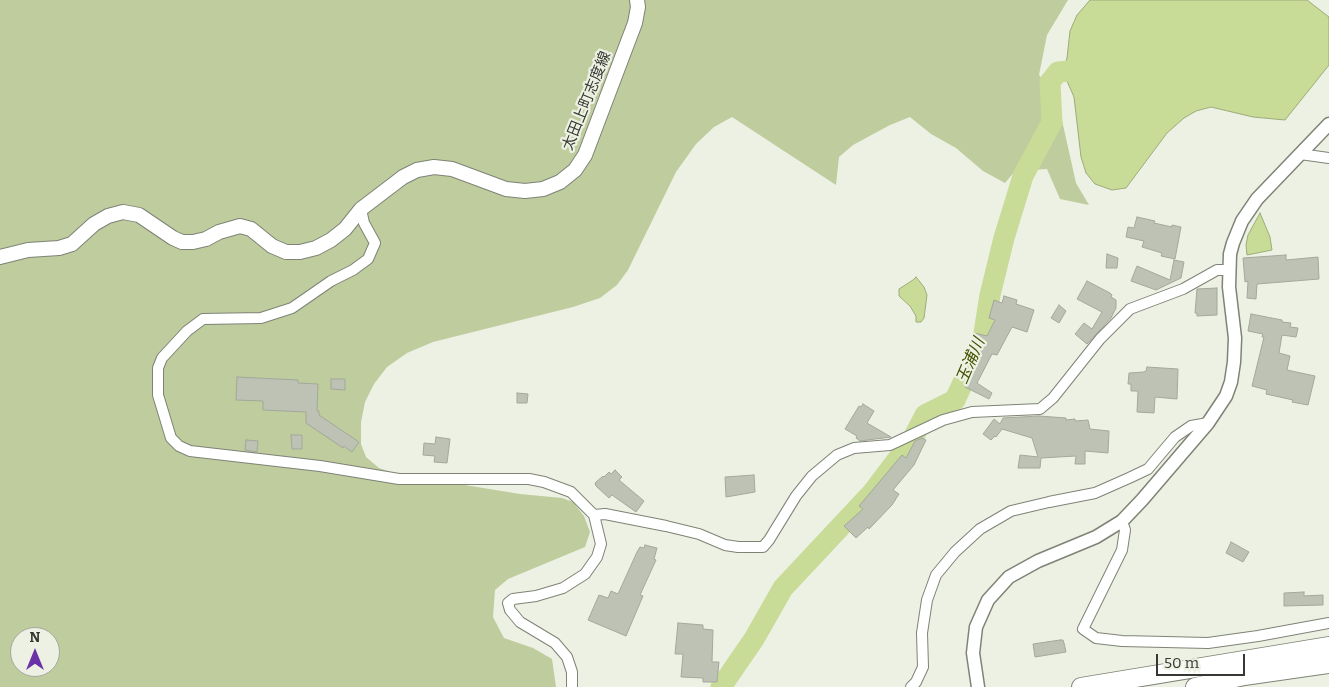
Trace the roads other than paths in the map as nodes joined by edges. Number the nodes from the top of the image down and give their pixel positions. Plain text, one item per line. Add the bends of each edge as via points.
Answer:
1 (638, 0) edge
2 (1329, 124) edge
3 (1300, 154) junction
4 (1329, 158) edge
5 (361, 209) junction
6 (0, 257) edge
7 (1229, 270) junction
8 (1208, 423) junction
9 (594, 515) junction
10 (1122, 521) junction
11 (1329, 623) edge
12 (1329, 646) edge
13 (1329, 664) edge
14 (977, 684) edge
15 (572, 687) edge
16 (911, 687) edge
17 (1081, 687) edge
18 (1195, 687) edge

1 - 5 main road, 太田上町志度線 via 635,23 585,155 560,182 543,189 506,189 452,169 434,167 403,177
2 - 3 street
3 - 4 street
3 - 7 street via 1242,220 1230,254
5 - 6 main road, 太田上町志度線 via 331,240 300,252 286,252 272,246 251,229 240,226 206,239 182,242 139,215 123,212 94,224 72,244
5 - 9 street via 374,243 368,258 353,270 292,308 261,318 204,319 187,331 162,358 158,368 158,395 171,438 190,451 399,479 529,479 571,492
7 - 8 street via 1234,362 1226,396
7 - 9 street via 1217,270 1183,289 1130,309 1040,409 972,412 943,420 890,445 854,448 837,455 812,476 763,547 725,545 683,530 605,514
8 - 10 street
8 - 16 street via 1191,426 1176,437 1148,469 1129,478 1095,493 1011,511 980,529 936,575 927,600 922,633 923,666
9 - 15 street via 601,544 597,557 585,574 563,588 513,599 508,603 520,622 555,643 568,657
10 - 11 street via 1125,530 1122,550 1084,629 1096,638 1208,643
10 - 14 street via 1096,537 1009,577 988,600 976,627 973,653
12 - 17 highway
13 - 18 highway via 1244,676

